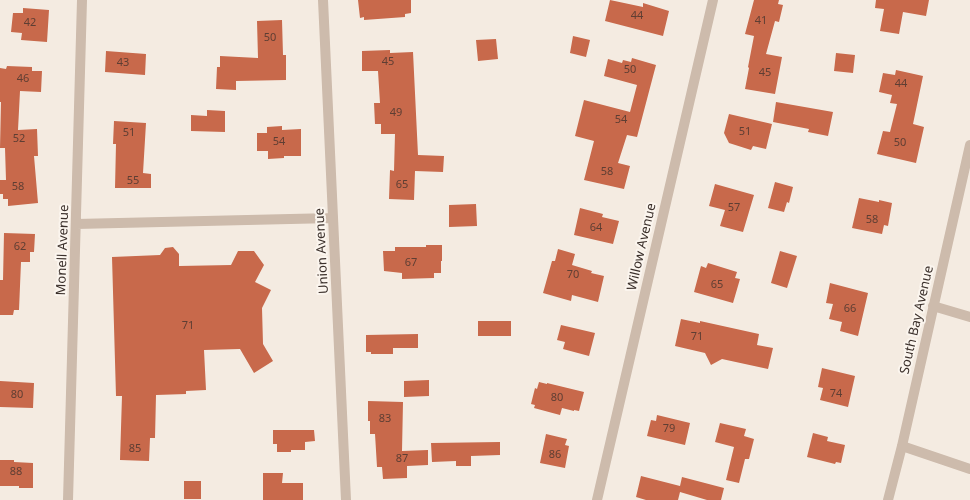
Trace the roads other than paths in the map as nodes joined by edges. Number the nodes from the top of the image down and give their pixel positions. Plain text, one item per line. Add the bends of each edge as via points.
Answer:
1 (82, 0) edge
2 (323, 0) edge
3 (713, 0) edge
4 (970, 145) edge
5 (333, 218) junction
6 (76, 224) junction
7 (934, 306) junction
8 (970, 317) edge
9 (902, 446) junction
10 (970, 469) edge
11 (68, 500) edge
12 (346, 500) edge
13 (596, 500) edge
14 (888, 500) edge

1 - 6 street, Monell Avenue
2 - 5 street, Union Avenue
3 - 13 street, Willow Avenue
4 - 7 street, South Bay Avenue
5 - 6 street
5 - 12 street, Union Avenue
6 - 11 street, Monell Avenue
7 - 8 street
7 - 9 street, South Bay Avenue
9 - 10 street
9 - 14 street, South Bay Avenue

